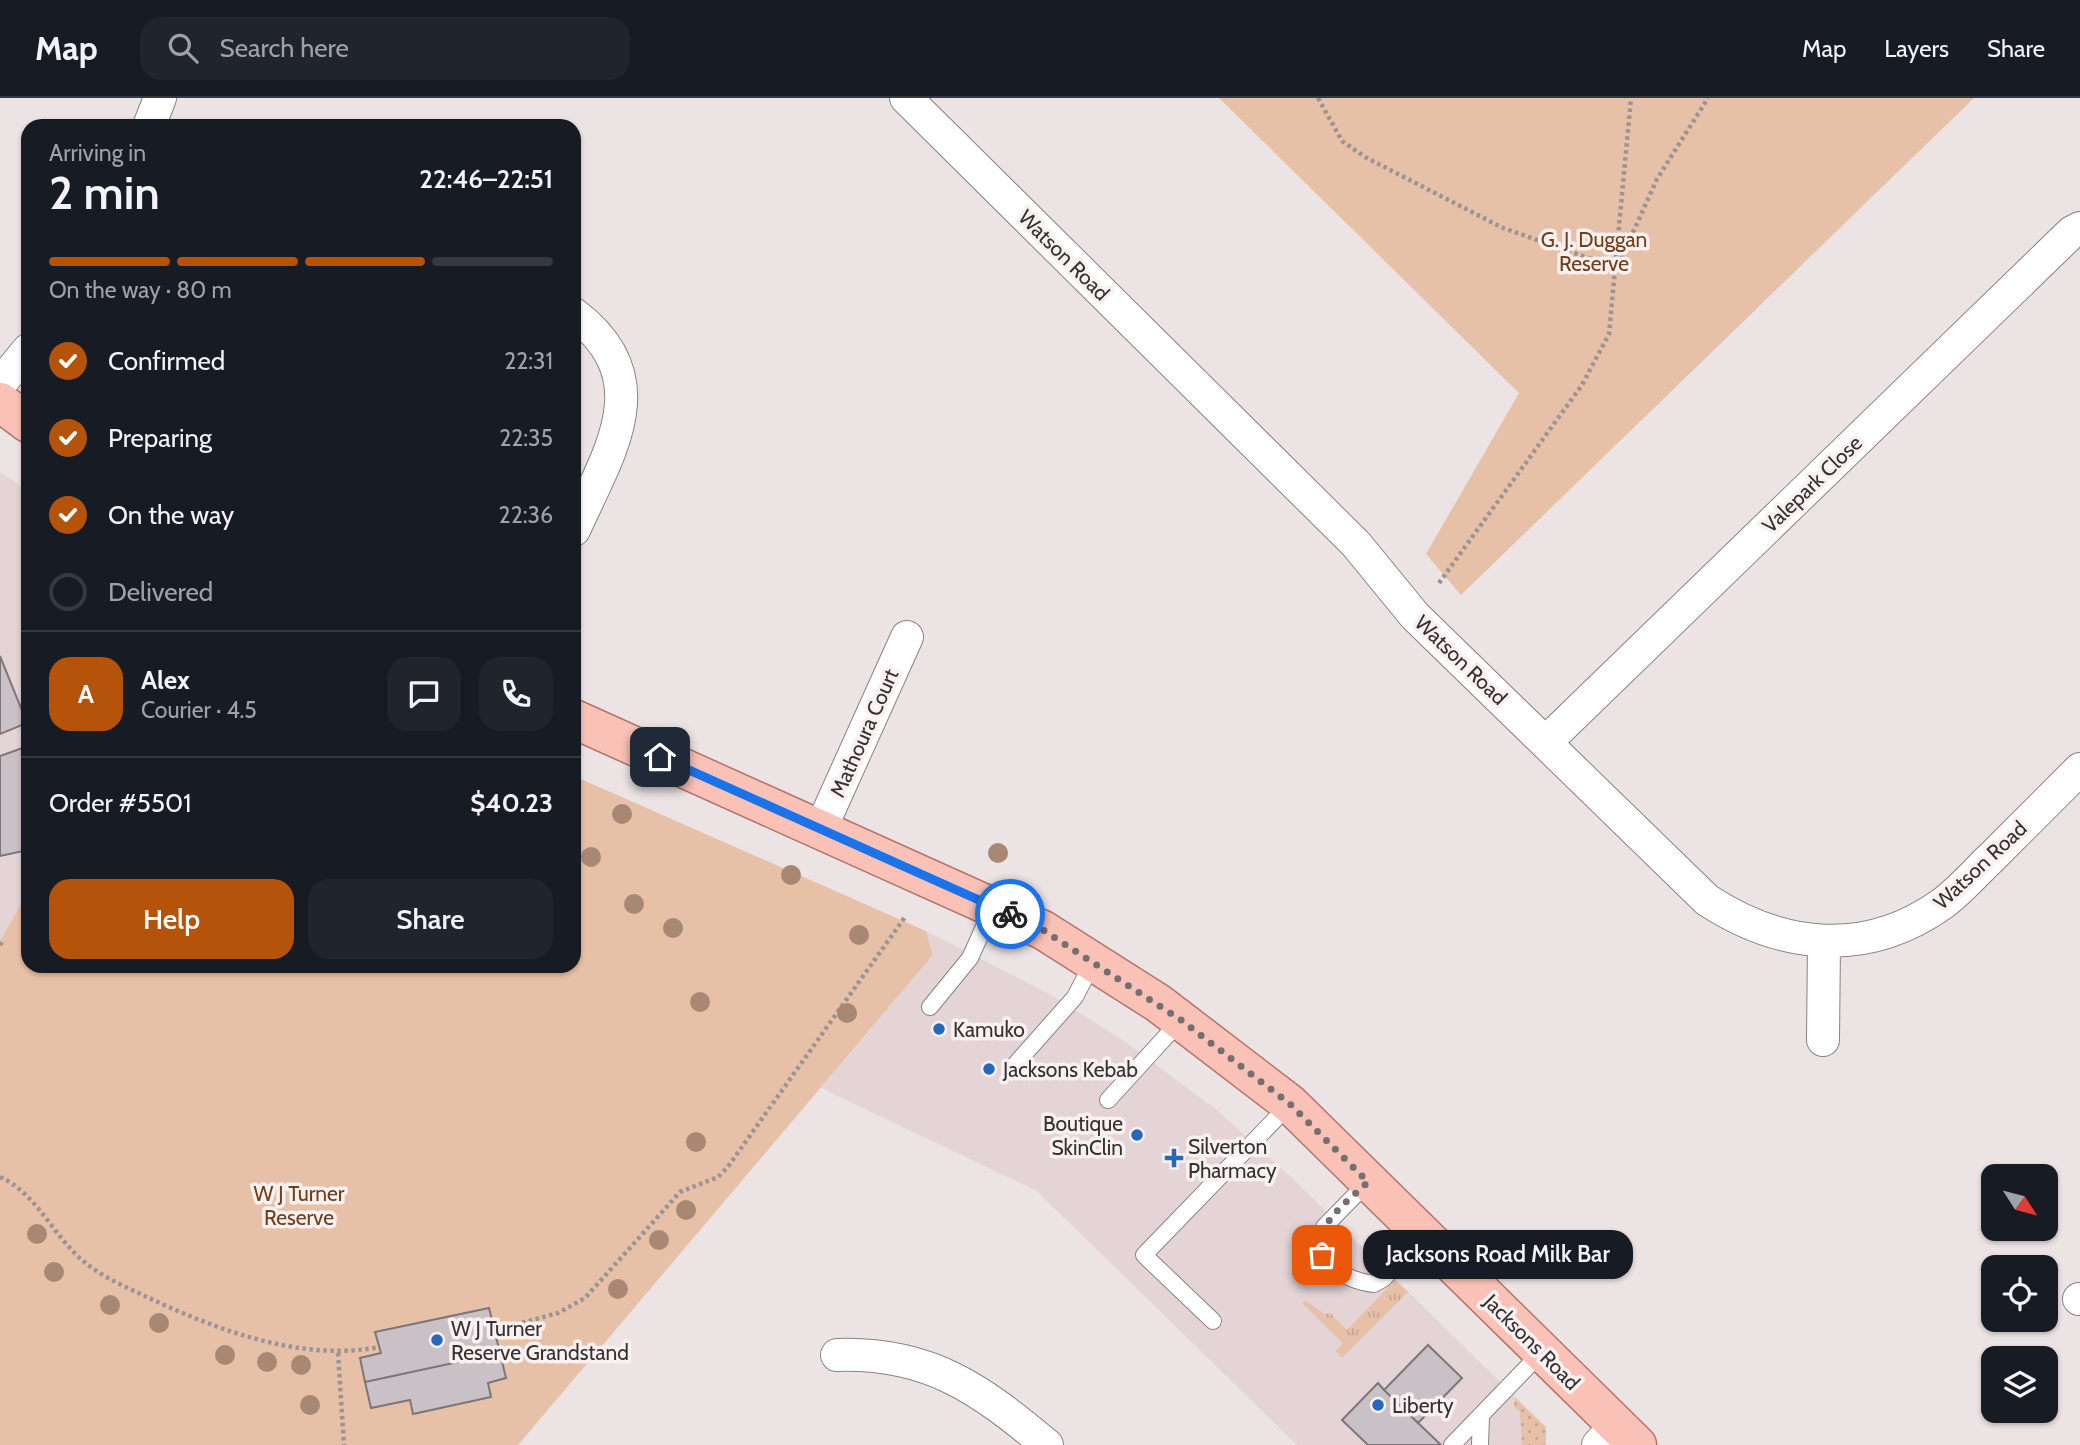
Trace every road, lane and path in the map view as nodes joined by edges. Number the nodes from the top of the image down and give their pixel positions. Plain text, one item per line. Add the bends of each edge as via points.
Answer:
1 (160, 98) edge
2 (906, 98) edge
3 (1318, 98) edge
4 (1632, 98) edge
5 (1708, 98) edge
6 (152, 119) edge
7 (2080, 228) edge
8 (1617, 268) junction
9 (581, 320) edge
10 (21, 359) edge
11 (0, 384) edge
12 (581, 514) edge
13 (1439, 583) dead end
14 (907, 638) dead end
15 (581, 722) edge
16 (1546, 742) junction
17 (2080, 769) edge
18 (821, 828) junction
19 (993, 907) junction
20 (905, 917) dead end
21 (1824, 943) junction
22 (1093, 962) junction
23 (930, 1007) dead end
24 (1181, 1020) junction
25 (1823, 1040) dead end
26 (1013, 1068) dead end
27 (1108, 1100) dead end
28 (1290, 1104) junction
29 (0, 1177) edge
30 (1368, 1182) junction
31 (1424, 1236) junction
32 (1213, 1321) dead end
33 (495, 1330) dead end
34 (379, 1348) dead end
35 (1542, 1352) junction
36 (338, 1353) junction
37 (837, 1355) dead end
38 (1481, 1416) junction
39 (1617, 1438) edge
40 (344, 1445) edge
41 (1047, 1445) edge
42 (1451, 1445) edge
43 (1480, 1445) edge

1 - 6 street
2 - 16 street, Watson Road via 1356,544 1415,616
3 - 8 path via 1342,141 1365,157 1503,228
4 - 8 path
5 - 8 path via 1657,179
7 - 16 street, Valepark Close
8 - 13 path via 1609,334 1582,385
9 - 12 street via 612,356 623,404
10 - 11 street
14 - 18 street, Mathoura Court
15 - 18 main road, Jacksons Road
16 - 21 street, Watson Road via 1707,900 1735,919 1767,932
17 - 21 street, Watson Road via 1945,902 1896,929
18 - 19 main road, Jacksons Road
19 - 22 main road, Jacksons Road via 1043,930
19 - 23 lane via 970,958
20 - 33 path via 727,1168 718,1177 680,1192 585,1298 558,1313
21 - 25 street
22 - 24 main road, Jacksons Road
22 - 26 lane via 1075,997
24 - 27 lane
24 - 28 main road, Jacksons Road
28 - 30 main road, Jacksons Road
28 - 32 lane via 1144,1255
29 - 36 path via 21,1190 85,1263 123,1286 220,1329
30 - 31 main road, Jacksons Road
30 - 31 lane via 1324,1227 1322,1255 1330,1264 1353,1279 1374,1284
31 - 35 main road, Jacksons Road
34 - 36 path
35 - 38 lane
35 - 39 main road, Jacksons Road
36 - 40 path
37 - 41 street via 886,1356 949,1376 987,1396
38 - 42 lane
38 - 43 lane

